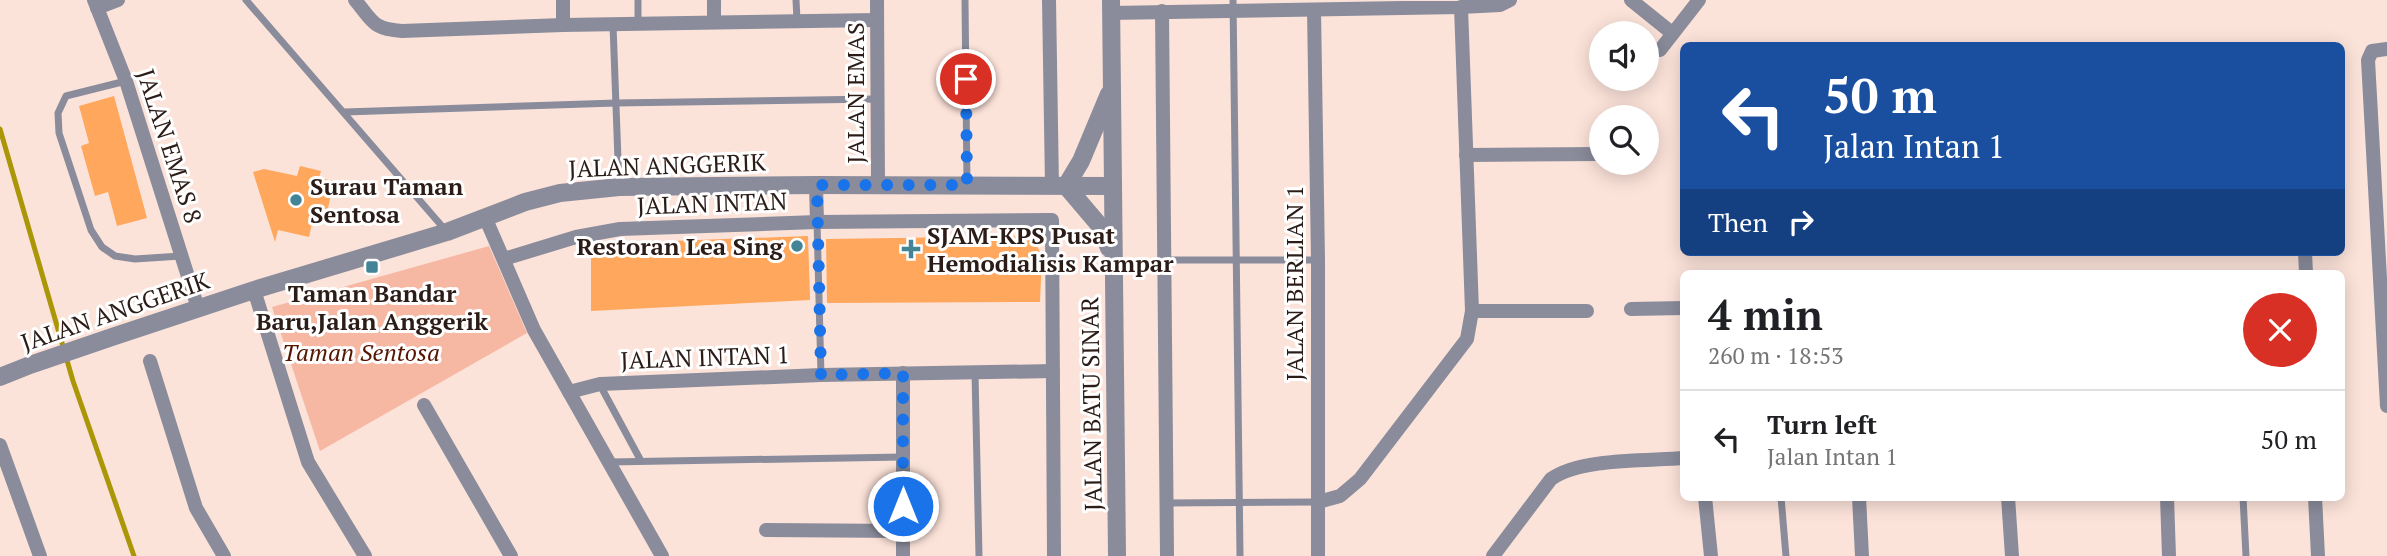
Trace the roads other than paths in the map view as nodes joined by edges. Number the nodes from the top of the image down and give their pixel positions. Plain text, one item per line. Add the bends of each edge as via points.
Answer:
1 (118, 0) edge
2 (246, 0) edge
3 (355, 0) edge
4 (563, 0) edge
5 (638, 0) edge
6 (714, 0) edge
7 (796, 0) edge
8 (877, 0) edge
9 (965, 0) edge
10 (1049, 0) edge
11 (1510, 0) edge
12 (1631, 0) edge
13 (1699, 0) edge
14 (95, 4) edge
15 (1383, 4) edge
16 (1234, 5) edge
17 (1314, 5) edge
18 (1111, 6) edge
19 (1461, 7) junction
20 (1162, 11) junction
21 (797, 20) junction
22 (877, 20) junction
23 (714, 22) junction
24 (638, 23) junction
25 (613, 24) junction
26 (563, 25) junction
27 (1672, 33) junction
28 (1660, 50) dead end
29 (2379, 50) edge
30 (126, 81) junction
31 (1112, 88) junction
32 (878, 99) junction
33 (616, 103) junction
34 (345, 112) junction
35 (1589, 154) edge
36 (1466, 155) junction
37 (817, 185) junction
38 (878, 185) junction
39 (967, 185) junction
40 (1059, 186) junction
41 (1113, 186) junction
42 (620, 187) junction
43 (485, 217) junction
44 (817, 222) junction
45 (447, 232) junction
46 (181, 257) junction
47 (504, 260) junction
48 (1164, 260) junction
49 (1318, 260) junction
50 (1114, 261) junction
51 (1235, 261) junction
52 (254, 290) junction
53 (1680, 307) edge
54 (198, 308) junction
55 (1631, 309) dead end
56 (1587, 310) dead end
57 (1472, 311) junction
58 (2385, 336) edge
59 (150, 360) dead end
60 (1053, 370) junction
61 (975, 372) junction
62 (903, 373) junction
63 (821, 375) junction
64 (0, 377) edge
65 (600, 384) junction
66 (569, 391) junction
67 (424, 405) dead end
68 (2387, 406) edge
69 (1, 448) edge
70 (903, 457) junction
71 (1680, 458) edge
72 (641, 461) junction
73 (609, 462) junction
74 (1705, 501) edge
75 (1781, 501) edge
76 (1859, 501) edge
77 (2008, 501) edge
78 (2167, 501) edge
79 (2243, 501) edge
80 (2315, 501) edge
81 (1240, 502) junction
82 (1318, 502) junction
83 (1166, 503) junction
84 (766, 530) dead end
85 (903, 531) junction
86 (659, 555) edge
87 (40, 556) edge
88 (224, 556) edge
89 (365, 556) edge
90 (511, 556) edge
91 (903, 556) edge
92 (979, 556) edge
93 (1054, 556) edge
94 (1117, 556) edge
95 (1167, 556) edge
96 (1240, 556) edge
97 (1318, 556) edge
98 (1493, 556) edge
99 (1711, 556) edge
100 (1786, 556) edge
101 (1862, 556) edge
102 (2012, 556) edge
103 (2169, 556) edge
104 (2246, 556) edge
105 (2318, 556) edge

1 - 14 street
2 - 34 lane
3 - 26 street via 382,29
4 - 26 street
5 - 24 lane
6 - 23 street
7 - 21 lane
8 - 22 street, JALAN EMAS
9 - 39 lane
10 - 40 street
11 - 19 street via 1500,5
12 - 27 street
13 - 27 street
14 - 30 street, JALAN EMAS 8
15 - 17 street
15 - 19 street
16 - 17 street
16 - 20 street
16 - 51 lane
17 - 49 street, JALAN BERLIAN 1
18 - 20 street
18 - 31 street, JALAN BATU SINAR
19 - 36 street
20 - 48 street
21 - 22 street
21 - 23 street
22 - 32 street, JALAN EMAS
23 - 24 street
24 - 25 street
25 - 26 street
25 - 33 lane
27 - 28 street
29 - 58 street via 2368,60
30 - 46 street, JALAN EMAS 8
30 - 46 lane via 66,96 58,113 58,133 91,230 102,247 115,256 135,259
31 - 40 street via 1081,161
31 - 41 street, JALAN BATU SINAR
32 - 33 lane
32 - 38 street, JALAN EMAS
33 - 34 lane
33 - 42 lane
34 - 45 lane
35 - 36 street
36 - 57 street
37 - 38 street, JALAN ANGGERIK
37 - 42 street, JALAN ANGGERIK
37 - 44 street
38 - 39 street, JALAN ANGGERIK
39 - 40 street, JALAN ANGGERIK
40 - 41 street, JALAN ANGGERIK
40 - 50 street via 1100,226
41 - 50 street, JALAN BATU SINAR
42 - 43 street, JALAN ANGGERIK via 560,193
43 - 45 street, JALAN ANGGERIK
43 - 47 street
44 - 47 street, JALAN INTAN via 620,229 576,237
44 - 60 street, JALAN INTAN via 1052,220
44 - 63 lane
45 - 52 street, JALAN ANGGERIK
46 - 54 street, JALAN EMAS 8
47 - 66 street via 534,330
48 - 51 lane
48 - 83 street
49 - 51 lane
49 - 82 street, JALAN BERLIAN 1
50 - 94 street, JALAN BATU SINAR
51 - 81 lane
52 - 54 street, JALAN ANGGERIK
52 - 89 street via 309,462
53 - 55 street
54 - 64 street, JALAN ANGGERIK
56 - 57 street
57 - 82 street via 1467,339 1360,479 1340,496
58 - 68 street
59 - 88 street via 195,508
60 - 61 street, JALAN INTAN 1
60 - 93 street
61 - 62 street, JALAN INTAN 1
61 - 92 lane
62 - 63 street, JALAN INTAN 1
62 - 70 street
63 - 65 street, JALAN INTAN 1
65 - 66 street, JALAN INTAN 1
65 - 72 lane
66 - 73 street
67 - 90 street
69 - 87 street
70 - 72 lane
70 - 85 street
71 - 98 street via 1562,471
72 - 73 lane
73 - 86 street
74 - 99 street
75 - 100 lane
76 - 101 street
77 - 102 street
78 - 103 street
79 - 104 lane
80 - 105 street
81 - 82 lane
81 - 83 lane
81 - 96 lane
82 - 97 street, JALAN BERLIAN 1
83 - 95 street
84 - 85 street
85 - 91 street

